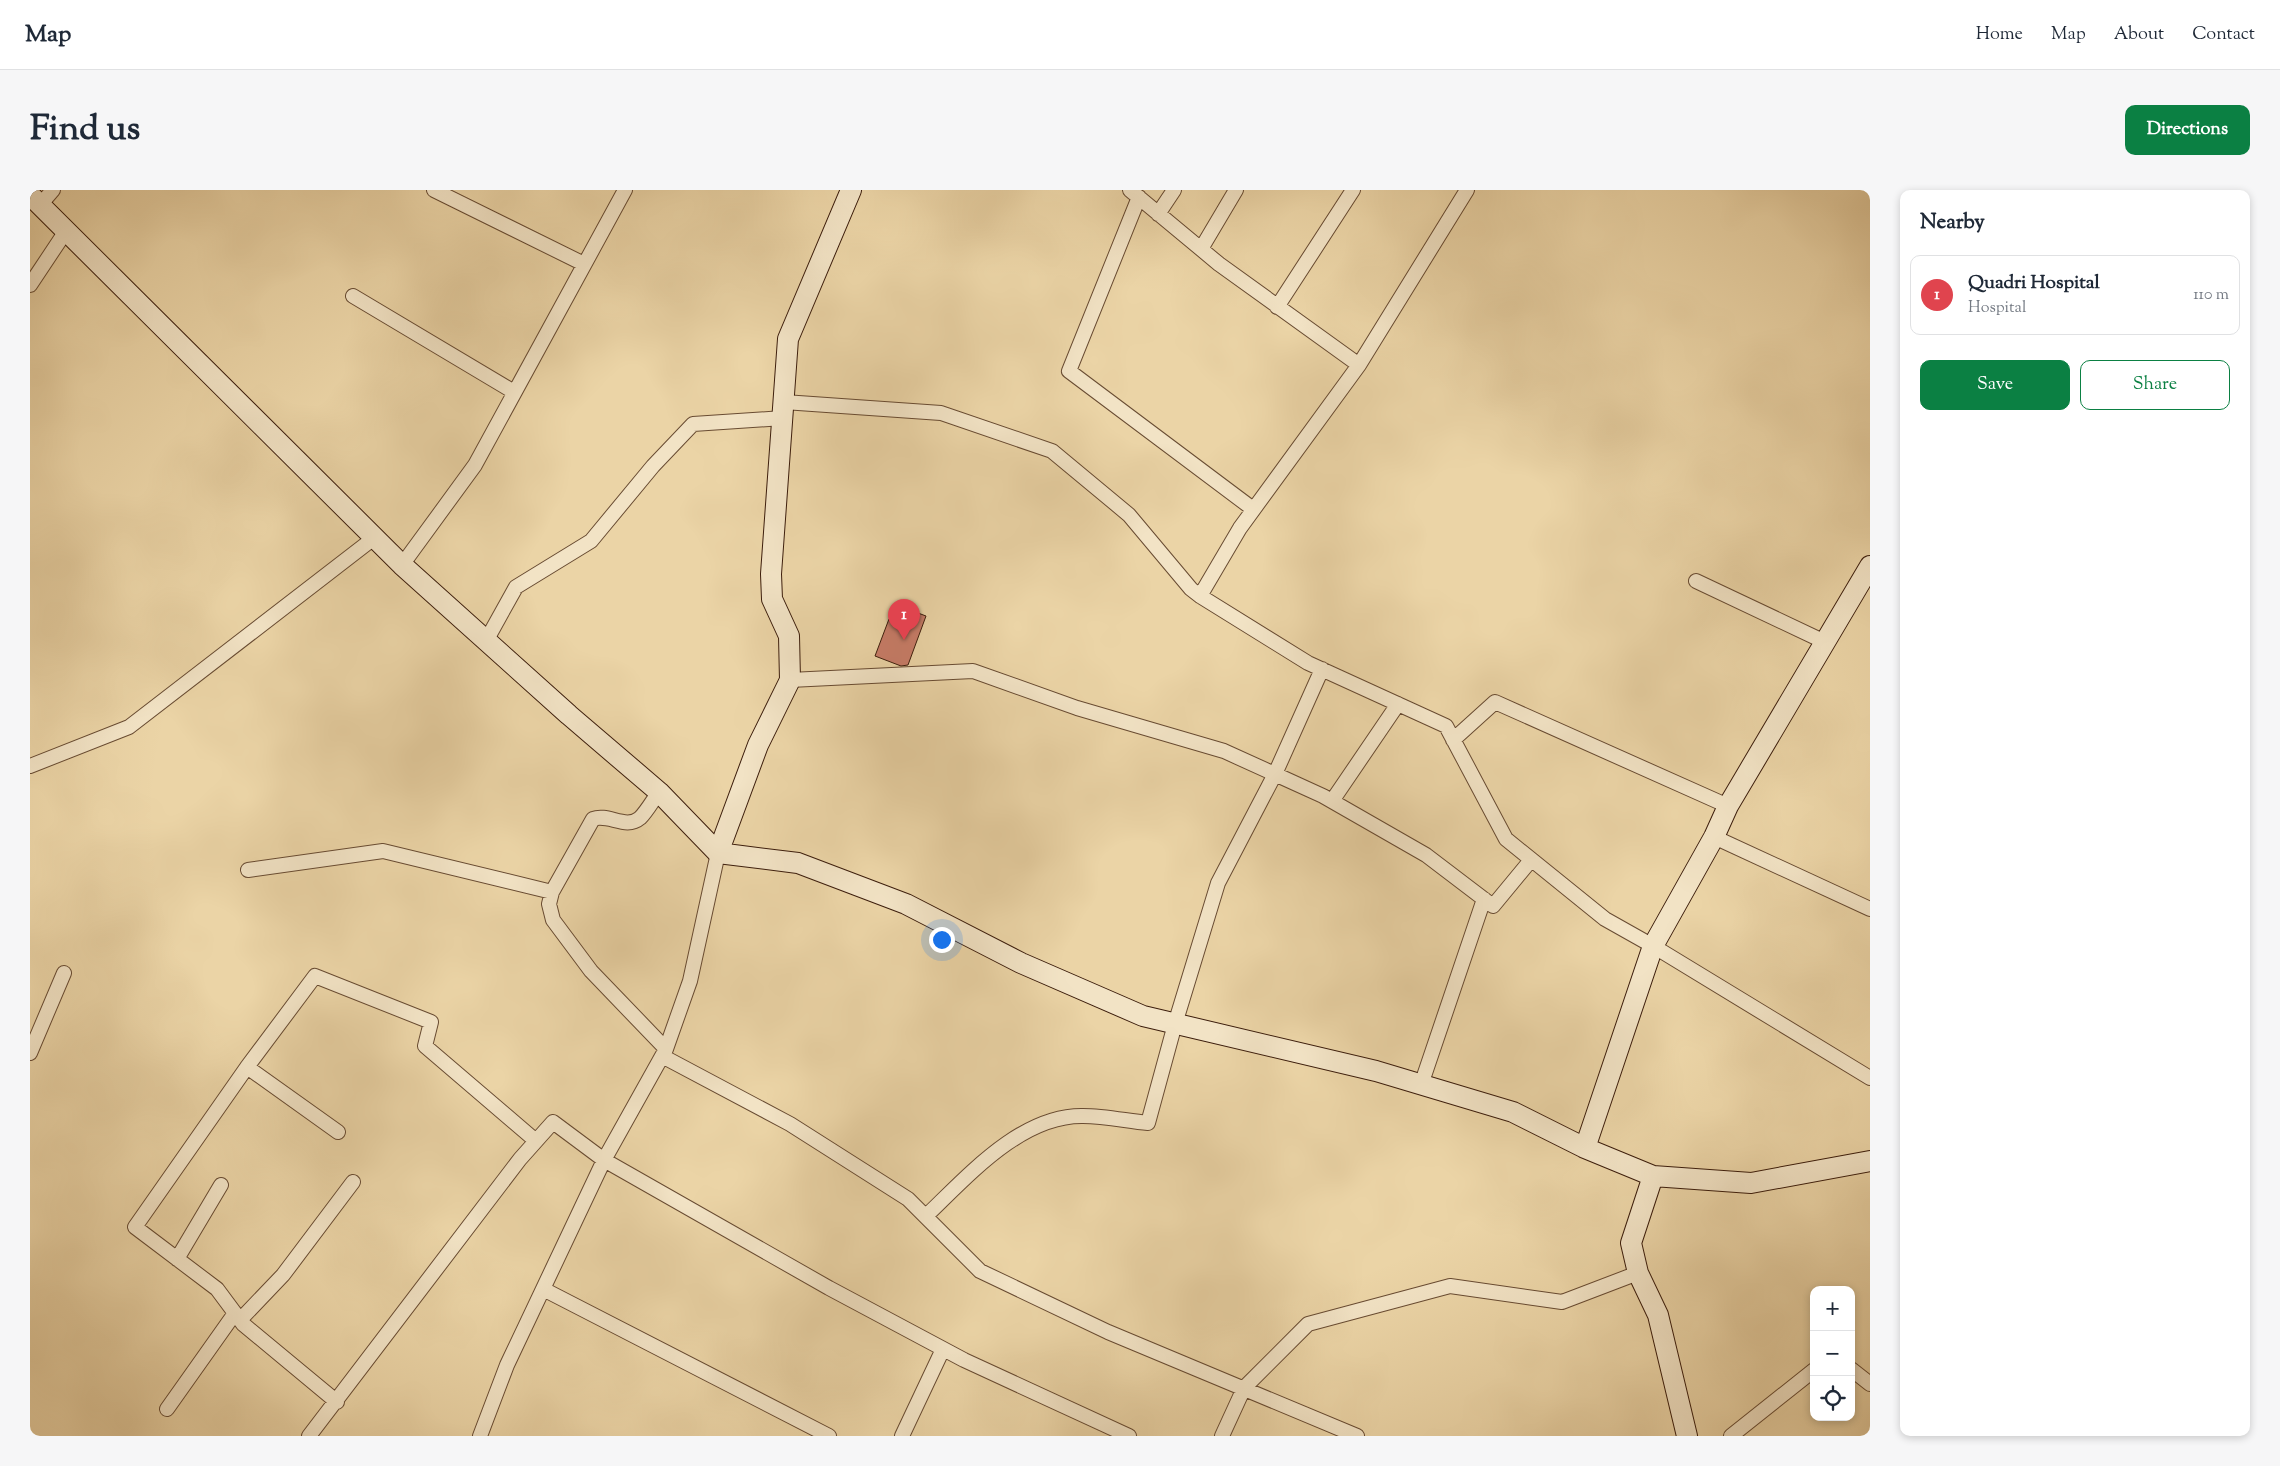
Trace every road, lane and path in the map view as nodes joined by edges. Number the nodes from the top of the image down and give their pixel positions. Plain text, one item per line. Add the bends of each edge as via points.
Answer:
1 (434, 190) edge
2 (625, 190) edge
3 (851, 190) edge
4 (1174, 190) edge
5 (1236, 190) edge
6 (1353, 190) edge
7 (1467, 190) edge
8 (1134, 194) edge
9 (41, 197) edge
10 (1158, 214) junction
11 (66, 231) junction
12 (1201, 249) junction
13 (584, 264) junction
14 (30, 285) edge
15 (352, 296) dead end
16 (1277, 307) junction
17 (1359, 365) junction
18 (514, 392) junction
19 (783, 410) junction
20 (1253, 509) junction
21 (374, 538) junction
22 (402, 565) junction
23 (1870, 566) edge
24 (1696, 581) dead end
25 (1200, 596) junction
26 (486, 641) junction
27 (1824, 642) junction
28 (1322, 669) junction
29 (790, 680) junction
30 (1398, 704) junction
31 (1453, 740) junction
32 (30, 766) edge
33 (1275, 774) junction
34 (659, 792) junction
35 (1332, 801) junction
36 (1728, 806) junction
37 (1714, 837) junction
38 (718, 852) junction
39 (1531, 860) junction
40 (248, 870) dead end
41 (552, 892) junction
42 (1484, 899) junction
43 (1870, 909) edge
44 (1653, 946) junction
45 (64, 973) dead end
46 (1175, 1024) junction
47 (30, 1053) edge
48 (664, 1053) junction
49 (247, 1067) junction
50 (1870, 1078) edge
51 (1421, 1085) junction
52 (338, 1132) dead end
53 (536, 1141) junction
54 (1586, 1148) junction
55 (604, 1160) junction
56 (1870, 1161) edge
57 (1653, 1176) junction
58 (353, 1182) dead end
59 (221, 1185) dead end
60 (926, 1216) junction
61 (177, 1259) junction
62 (1638, 1273) junction
63 (543, 1289) junction
64 (238, 1316) junction
65 (942, 1349) junction
66 (1855, 1372) edge
67 (1810, 1373) edge
68 (1870, 1384) edge
69 (1244, 1388) junction
70 (337, 1402) junction
71 (167, 1409) dead end
72 (312, 1435) edge
73 (480, 1436) edge
74 (829, 1436) edge
75 (902, 1436) edge
76 (1129, 1436) edge
77 (1222, 1436) edge
78 (1357, 1436) edge
79 (1687, 1436) edge
80 (1731, 1436) edge

1 - 13 street
2 - 13 street
3 - 19 main road via 788,339
4 - 10 street
5 - 12 street
6 - 16 street
7 - 17 street
8 - 10 street
8 - 20 street via 1069,371
9 - 11 main road
10 - 12 street
11 - 14 street
11 - 21 main road
12 - 16 street
13 - 18 street
15 - 18 street
16 - 17 street
17 - 20 street
18 - 22 street via 475,465
19 - 25 street via 941,413 1052,451 1129,515 1191,590
19 - 26 street via 693,424 653,466 591,541 516,587
19 - 29 main road via 771,574 772,599 789,636
20 - 25 street
21 - 22 main road
21 - 32 street via 129,727
22 - 26 main road
23 - 27 main road
24 - 27 street
25 - 28 street
26 - 34 main road
27 - 36 main road
28 - 30 street
28 - 33 street
29 - 33 street via 973,670 1077,708 1224,751
29 - 38 main road via 758,744
30 - 31 street via 1446,726
30 - 35 street
31 - 36 street via 1496,702
31 - 39 street via 1506,839
33 - 35 street
33 - 46 street via 1218,883
34 - 38 main road
34 - 41 street via 640,818 633,822 600,816 593,819
35 - 42 street via 1426,855
36 - 37 main road
37 - 43 street
37 - 44 main road
38 - 46 main road via 798,863 906,904 1021,963 1143,1016
38 - 48 street via 690,981
39 - 42 street via 1493,906
39 - 44 street via 1605,919
40 - 41 street via 383,851
41 - 48 street via 549,904 553,920 591,971
42 - 51 street
44 - 50 street
44 - 54 main road
45 - 47 street
46 - 51 main road via 1376,1071
46 - 60 street via 1148,1124 1082,1116 1040,1123 986,1159
48 - 55 street
48 - 60 street via 790,1124 908,1199
49 - 52 street
49 - 53 street via 315,976 431,1022 425,1046
49 - 61 street via 134,1227
51 - 54 main road via 1513,1112
53 - 55 street via 553,1122
53 - 70 street
54 - 57 main road
55 - 63 street
55 - 65 street via 770,1256
56 - 57 main road via 1751,1183
57 - 62 main road via 1631,1243
58 - 64 street via 283,1275
59 - 61 street
60 - 69 street via 980,1271 1108,1332
61 - 64 street via 217,1289
62 - 69 street via 1562,1302 1450,1286 1308,1324
62 - 79 main road via 1658,1315
63 - 73 street via 507,1365
63 - 74 street
64 - 70 street
64 - 71 street
65 - 75 street
65 - 76 street
66 - 68 street
67 - 80 street
69 - 77 street
69 - 78 street
70 - 72 street

